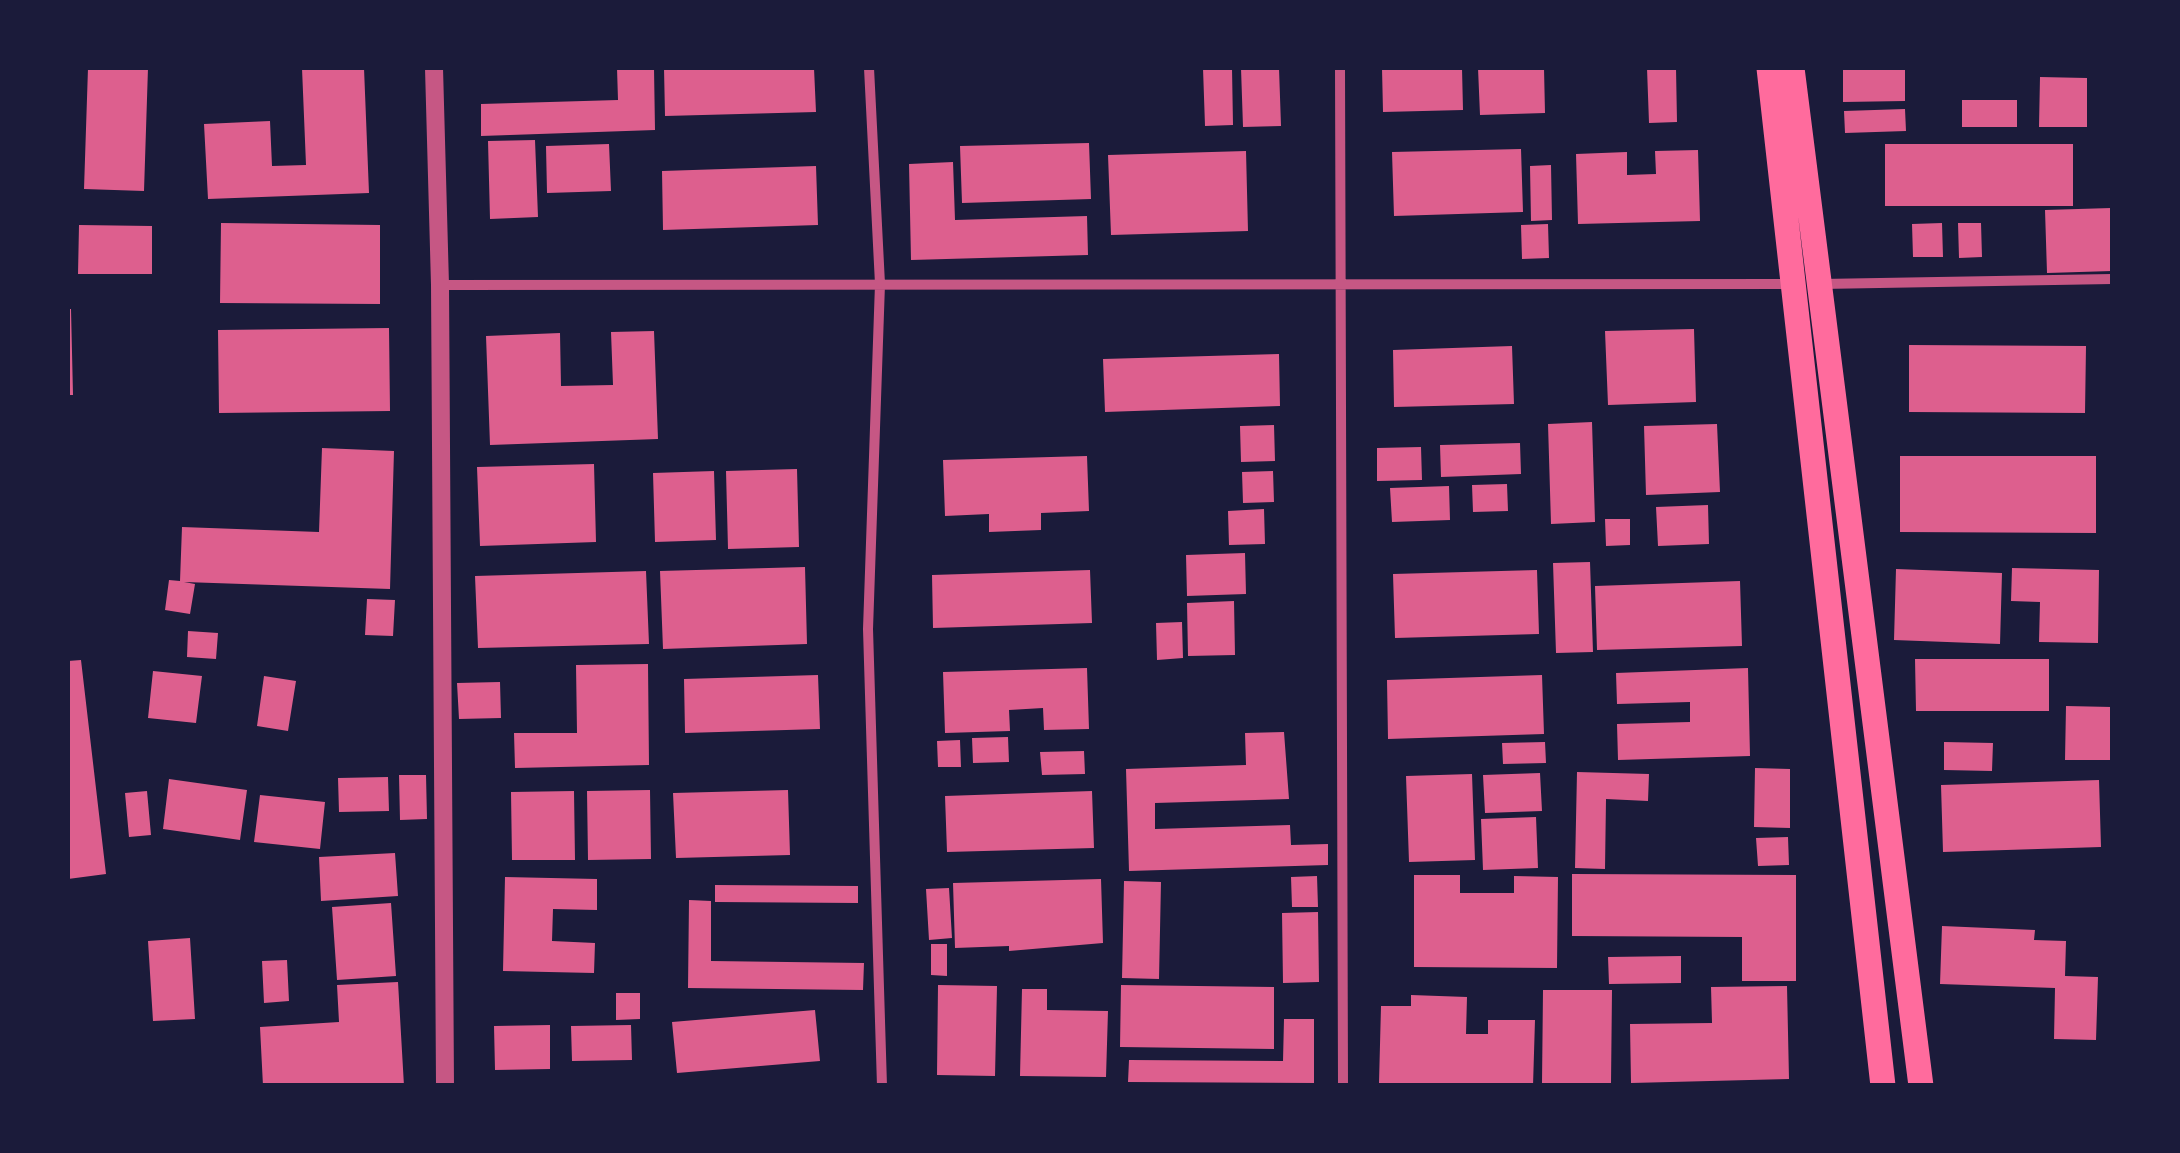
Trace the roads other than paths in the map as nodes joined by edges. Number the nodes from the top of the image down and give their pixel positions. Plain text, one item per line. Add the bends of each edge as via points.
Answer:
1 (434, 68) edge
2 (868, 68) edge
3 (1340, 68) edge
4 (1769, 68) edge
5 (1792, 68) edge
6 (2112, 279) edge
7 (880, 284) junction
8 (1340, 284) junction
9 (1806, 284) junction
10 (440, 286) junction
11 (446, 1086) edge
12 (882, 1086) edge
13 (1343, 1086) edge
14 (1883, 1086) edge
15 (1921, 1086) edge

1 - 10 street
2 - 7 street
3 - 8 street
4 - 9 main road
5 - 9 main road
6 - 9 street
7 - 8 street
7 - 10 street
7 - 12 street via 868,629
8 - 9 street
8 - 13 street
9 - 14 main road
9 - 15 main road
10 - 11 street

